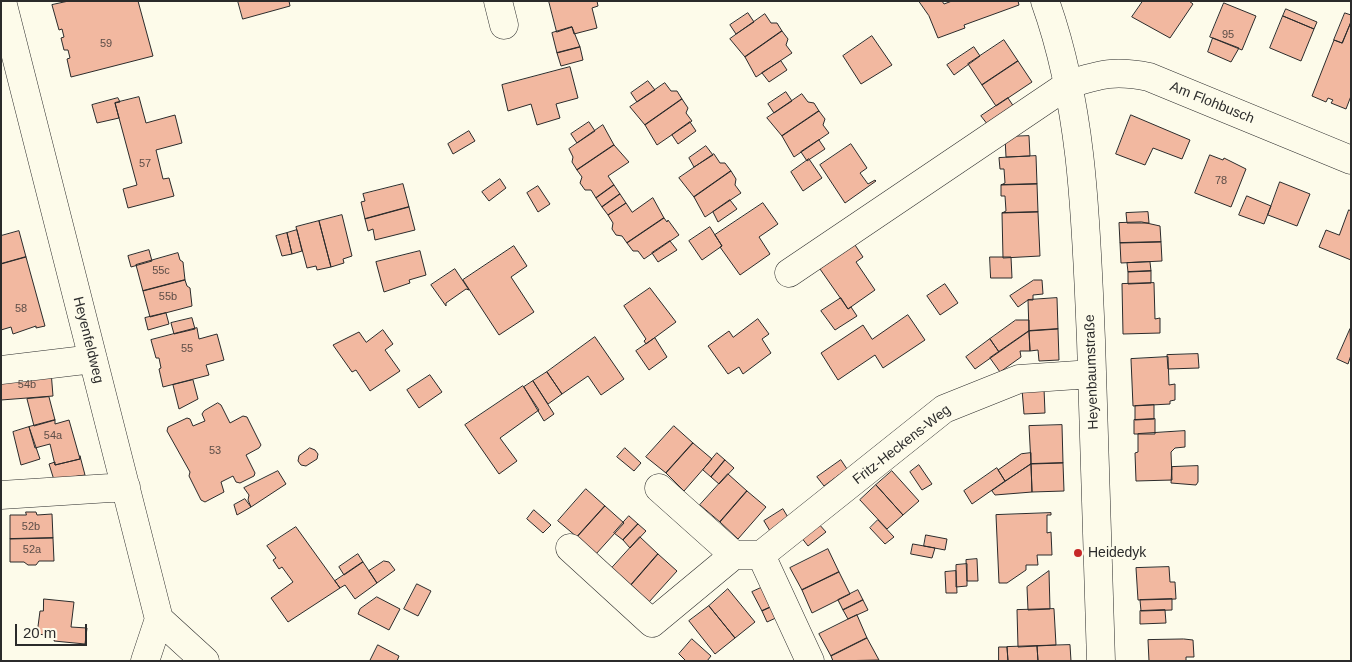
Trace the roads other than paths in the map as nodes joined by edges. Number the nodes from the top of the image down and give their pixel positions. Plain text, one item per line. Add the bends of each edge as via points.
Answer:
1 (2, 1) edge
2 (1045, 1) edge
3 (1069, 84) junction
4 (1351, 160) edge
5 (789, 273) dead end
6 (93, 359) junction
7 (1, 370) edge
8 (1092, 374) junction
9 (126, 487) junction
10 (659, 488) dead end
11 (1, 495) edge
12 (570, 548) dead end
13 (734, 555) junction
14 (761, 555) junction
15 (159, 619) junction
16 (145, 661) edge
17 (205, 661) edge
18 (810, 661) edge
19 (1101, 661) edge

1 - 6 street, Heyenfeldweg
2 - 3 street, Heyenbaumstraße
3 - 4 street, Am Flohbusch via 1100,74 1124,72 1149,77
3 - 5 street
3 - 8 street, Heyenbaumstraße via 1079,144 1086,232
6 - 7 street
6 - 9 street, Heyenfeldweg
8 - 14 street, Fritz-Heckens-Weg via 1019,378 944,408
8 - 19 street, Heyenbaumstraße
9 - 11 street
9 - 15 street, Heyenfeldweg
10 - 13 street
12 - 13 street via 652,623
13 - 14 street
14 - 18 street
15 - 16 street
15 - 17 street

